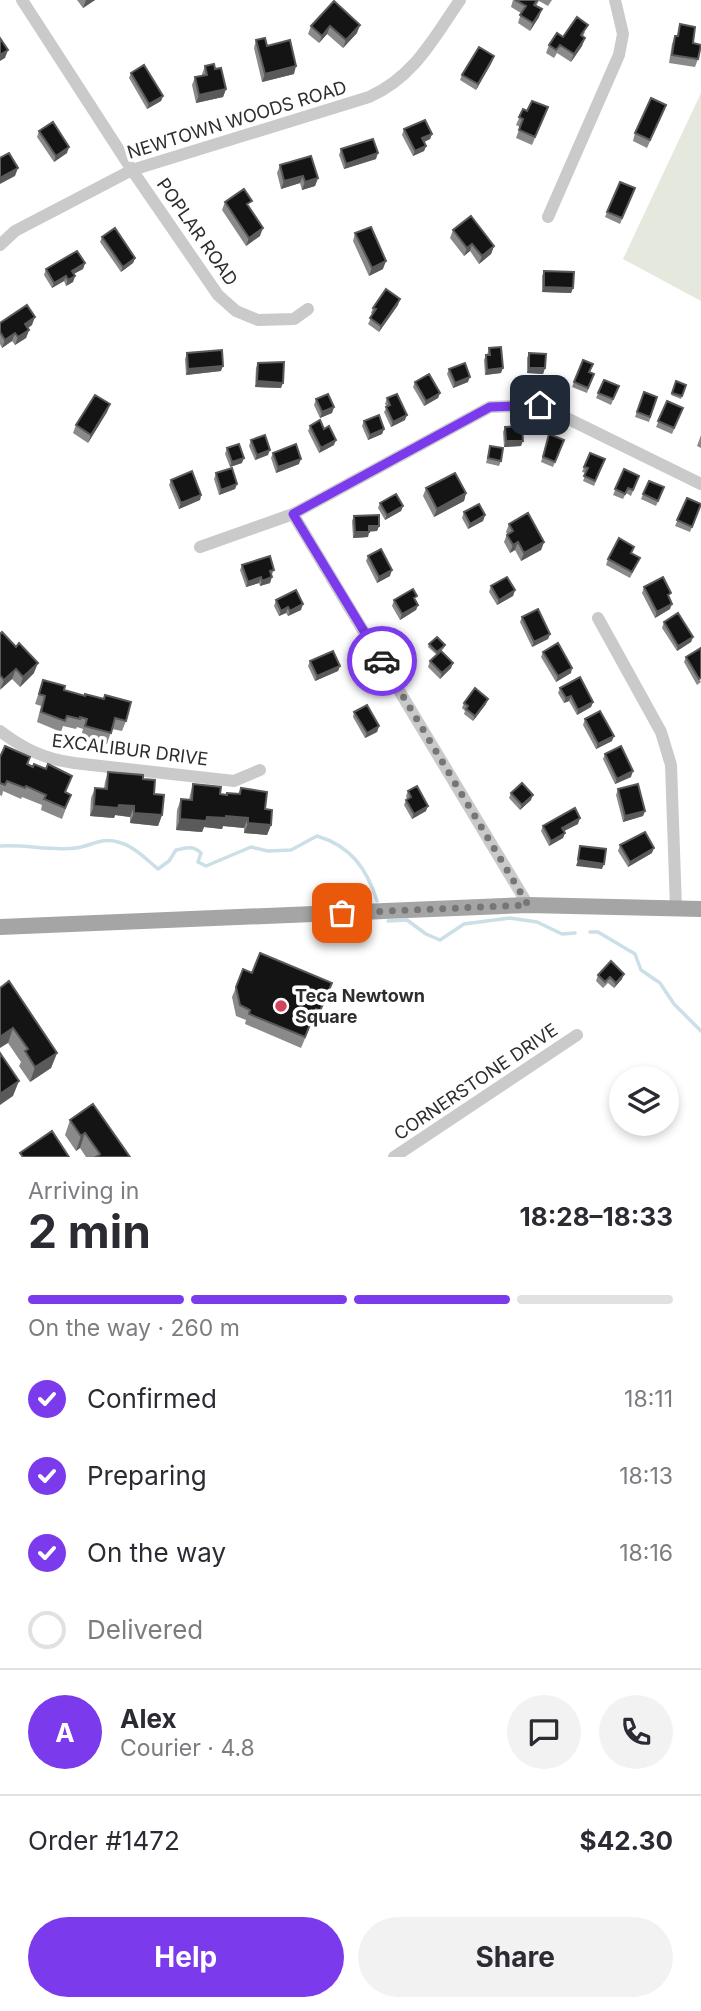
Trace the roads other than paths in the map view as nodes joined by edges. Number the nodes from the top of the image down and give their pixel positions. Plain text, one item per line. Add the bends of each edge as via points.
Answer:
1 (22, 0) edge
2 (460, 0) edge
3 (615, 0) edge
4 (132, 170) junction
5 (548, 218) dead end
6 (0, 245) edge
7 (308, 309) dead end
8 (701, 484) edge
9 (293, 514) junction
10 (200, 547) dead end
11 (598, 618) dead end
12 (0, 731) edge
13 (260, 770) dead end
14 (528, 905) junction
15 (676, 908) junction
16 (701, 909) edge
17 (0, 927) edge
18 (577, 1035) dead end
19 (394, 1157) edge

1 - 4 street, POPLAR ROAD
2 - 4 street, NEWTOWN WOODS ROAD via 405,76 386,89
3 - 5 street via 623,34 619,55
4 - 6 street, NEWTOWN WOODS ROAD via 15,231
4 - 7 street, POPLAR ROAD via 218,295 236,311 258,320 294,319
8 - 9 street via 540,405 490,407
9 - 10 street
9 - 14 street
11 - 15 street via 661,732 671,765
12 - 13 street, EXCALIBUR DRIVE via 32,753 63,761 234,780
14 - 15 main road
14 - 17 main road
15 - 16 main road
18 - 19 street, CORNERSTONE DRIVE

